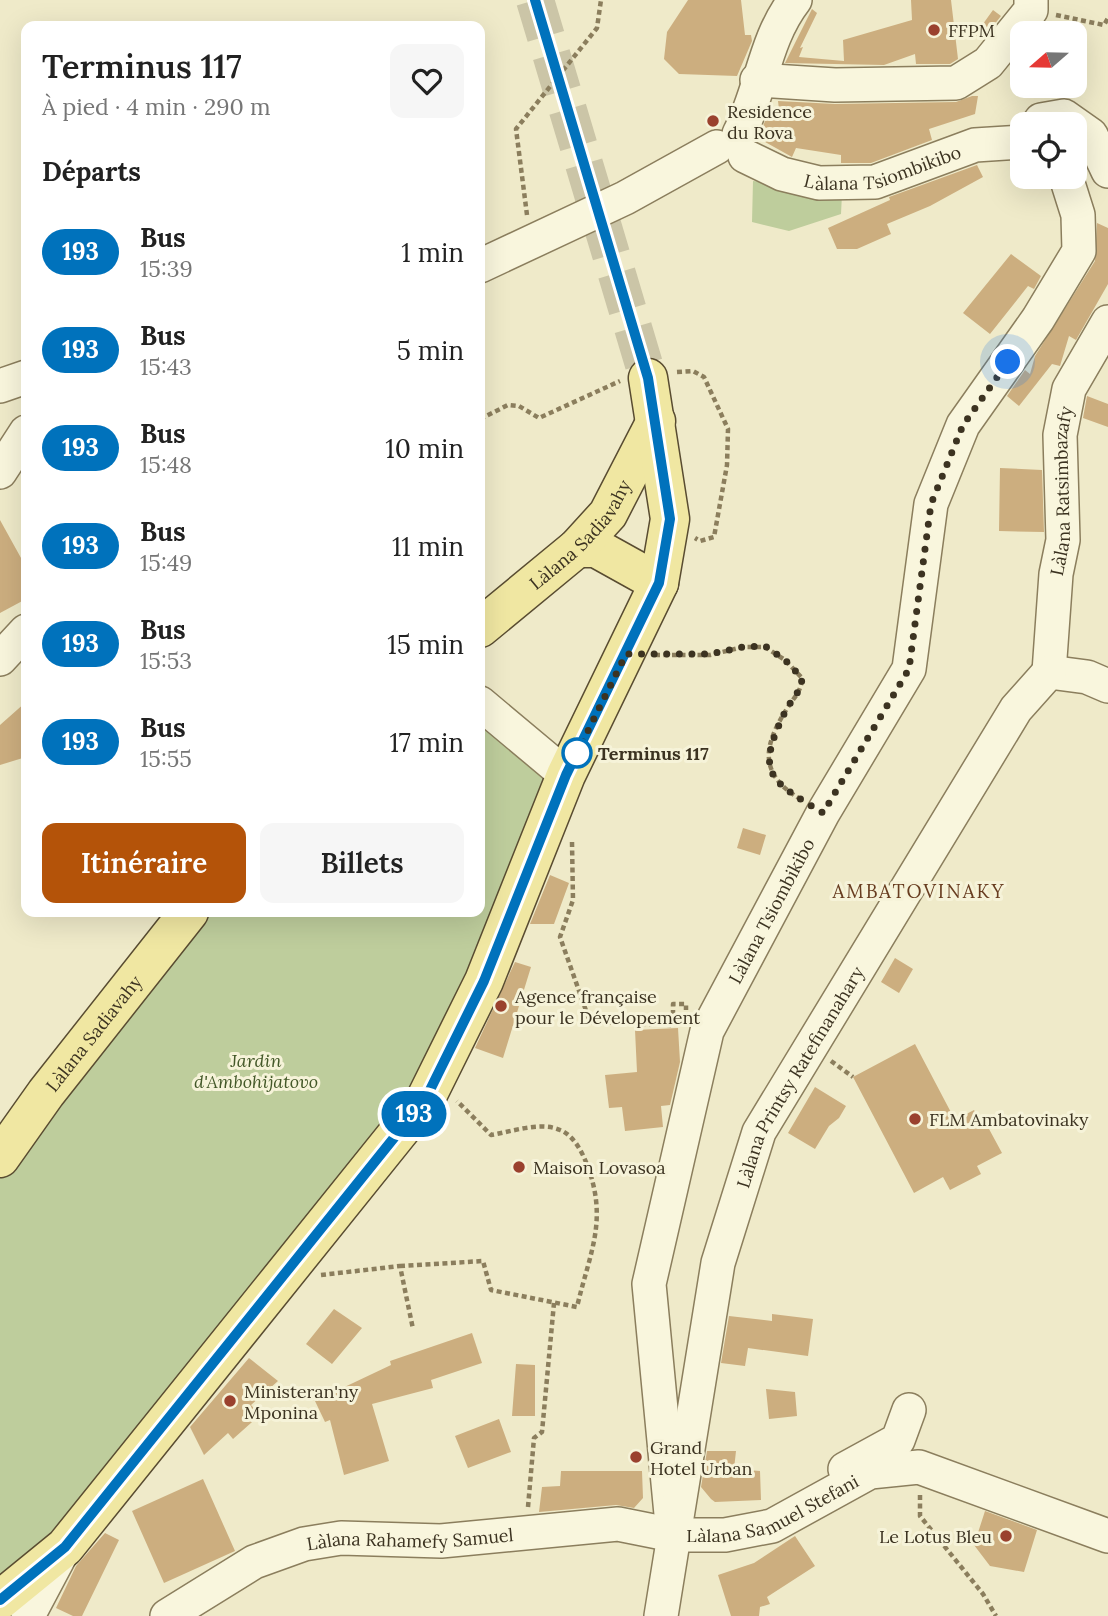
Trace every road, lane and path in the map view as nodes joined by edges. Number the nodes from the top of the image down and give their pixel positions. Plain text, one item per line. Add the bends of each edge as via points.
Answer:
1 (601, 0) edge
2 (795, 0) edge
3 (1031, 5) edge
4 (1108, 18) edge
5 (757, 80) junction
6 (1087, 132) edge
7 (1010, 143) edge
8 (732, 150) junction
9 (1108, 171) edge
10 (1070, 189) edge
11 (531, 240) junction
12 (485, 263) edge
13 (1108, 322) edge
14 (648, 378) tunnel mouth
15 (21, 379) edge
16 (0, 386) edge
17 (656, 421) junction
18 (21, 440) edge
19 (0, 472) edge
20 (608, 514) junction
21 (667, 539) junction
22 (577, 548) junction
23 (659, 583) junction
24 (485, 624) edge
25 (21, 636) edge
26 (626, 654) junction
27 (0, 659) edge
28 (1049, 672) junction
29 (1108, 686) edge
30 (485, 707) edge
31 (540, 720) dead end
32 (568, 771) junction
33 (823, 813) junction
34 (572, 832) dead end
35 (186, 917) edge
36 (707, 1031) junction
37 (433, 1084) junction
38 (0, 1158) edge
39 (400, 1266) junction
40 (313, 1276) dead end
41 (554, 1303) junction
42 (413, 1329) dead end
43 (909, 1410) dead end
44 (919, 1467) junction
45 (528, 1511) dead end
46 (673, 1535) junction
47 (725, 1535) junction
48 (1108, 1536) edge
49 (65, 1547) junction
50 (0, 1600) edge
51 (28, 1616) edge
52 (167, 1616) edge
53 (661, 1616) edge
54 (996, 1616) edge

1 - 11 path via 597,28 516,129
2 - 5 street via 780,20
3 - 4 path via 1104,25
3 - 5 street via 988,63 956,83 835,85
5 - 8 street via 752,110
6 - 9 street
7 - 8 street, Làlana Tsiombikibo via 975,145 875,182 819,183 782,174
8 - 11 street via 690,181 625,198
10 - 33 street, Làlana Tsiombikibo via 1078,215 1079,251 1038,319 963,425 931,504 909,669
11 - 12 street
13 - 28 street, Làlana Ratsimbazafy via 1069,389 1060,435 1063,540
14 - 17 main road
15 - 16 street
17 - 20 main road, Làlana Sadiavahy
17 - 21 main road via 670,519
18 - 19 street
20 - 21 main road via 633,539
20 - 22 main road, Làlana Sadiavahy
21 - 23 main road
22 - 23 main road via 596,548
22 - 24 main road, Làlana Sadiavahy
23 - 26 main road
25 - 27 street
26 - 32 main road
26 - 33 path via 710,654 765,646 785,660 802,678 801,690 787,709 767,755 781,787
28 - 29 street via 1087,677
28 - 46 street, Làlana Printsy Ratefinanahary via 1016,709 760,1132 718,1263
30 - 32 street
31 - 32 street
32 - 37 main road via 484,981
33 - 36 street, Làlana Tsiombikibo
34 - 36 path via 574,892 560,937 590,1022 673,1025 673,1004 686,1004 686,1028
35 - 38 main road, Làlana Sadiavahy
36 - 46 street, Làlana Tsiombikibo via 649,1284
37 - 41 path via 464,1106 491,1135 530,1128 559,1129 580,1147 597,1189 599,1225 577,1307
37 - 49 main road
39 - 40 path
39 - 41 path via 483,1261 491,1290
39 - 42 path
41 - 45 path via 542,1432 534,1438
43 - 47 street via 898,1440
44 - 47 street, Làlana Samuel Stefani via 870,1472 772,1526
44 - 48 street, Làlana Samuel Stefani
44 - 54 path via 920,1516
46 - 47 street, Làlana Samuel Stefani
46 - 52 street, Làlana Rahamefy Samuel via 618,1524 441,1541 341,1538 304,1544 254,1562
46 - 53 street
49 - 50 main road
49 - 51 street

